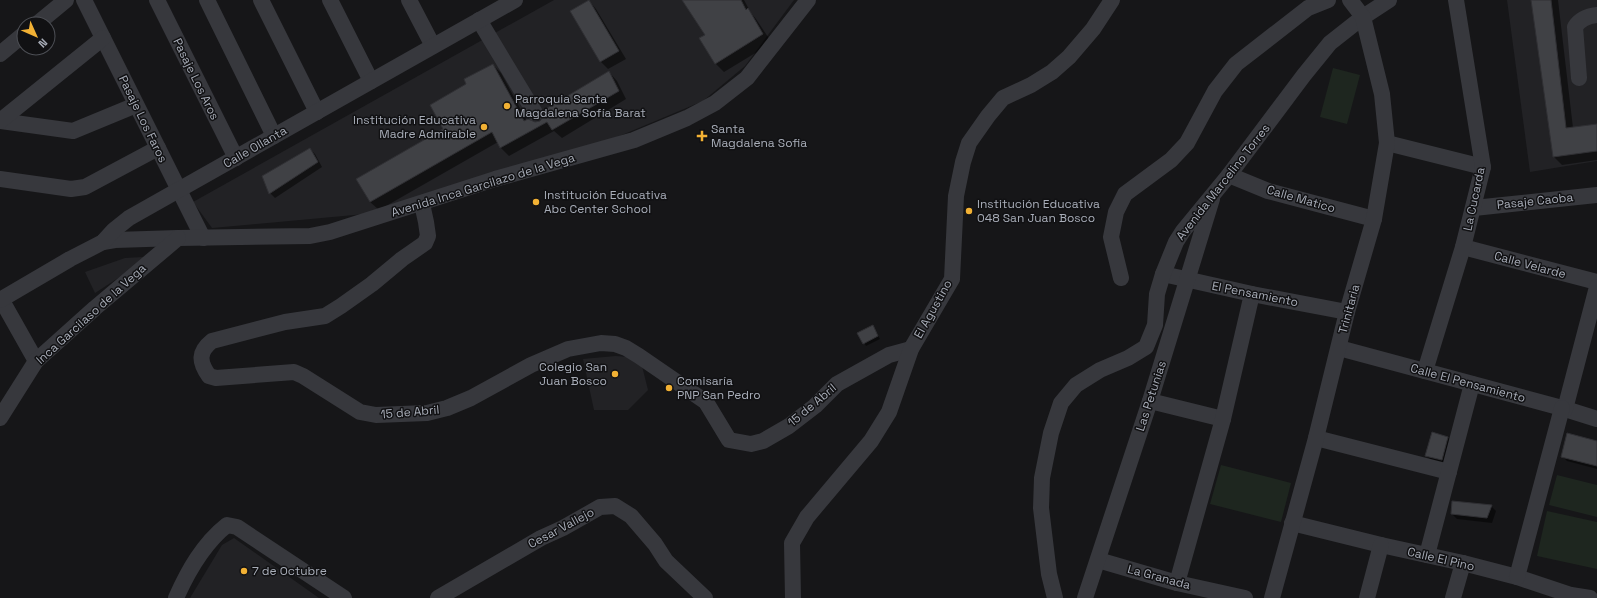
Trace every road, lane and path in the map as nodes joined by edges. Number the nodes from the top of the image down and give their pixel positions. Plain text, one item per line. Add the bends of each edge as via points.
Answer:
1 (66, 0) edge
2 (84, 0) edge
3 (157, 0) edge
4 (206, 0) edge
5 (261, 0) edge
6 (330, 0) edge
7 (409, 0) edge
8 (514, 0) edge
9 (808, 0) edge
10 (1112, 0) edge
11 (1328, 0) edge
12 (1350, 0) edge
13 (1389, 0) edge
14 (1456, 0) edge
15 (491, 6) edge
16 (1597, 15) edge
17 (47, 16) edge
18 (1363, 17) junction
19 (479, 20) junction
20 (103, 38) junction
21 (16, 41) edge
22 (433, 46) junction
23 (0, 54) edge
24 (1579, 78) dead end
25 (371, 82) junction
26 (136, 105) junction
27 (317, 112) junction
28 (535, 113) dead end
29 (0, 121) edge
30 (274, 136) junction
31 (1387, 143) junction
32 (158, 148) junction
33 (236, 158) junction
34 (1483, 168) junction
35 (1229, 175) junction
36 (0, 179) edge
37 (179, 190) junction
38 (1214, 193) junction
39 (1597, 195) edge
40 (422, 204) junction
41 (1474, 208) junction
42 (1374, 219) junction
43 (178, 238) junction
44 (203, 238) junction
45 (103, 242) junction
46 (1463, 247) junction
47 (1163, 274) junction
48 (1121, 278) dead end
49 (1188, 280) junction
50 (1597, 282) edge
51 (1597, 286) edge
52 (1252, 294) junction
53 (1, 300) edge
54 (1347, 312) junction
55 (1339, 348) junction
56 (911, 349) junction
57 (36, 361) junction
58 (1425, 371) junction
59 (1472, 384) junction
60 (1150, 401) junction
61 (1564, 408) junction
62 (0, 418) edge
63 (1223, 419) junction
64 (1597, 419) edge
65 (1316, 438) junction
66 (1449, 472) junction
67 (1292, 523) junction
68 (1381, 545) junction
69 (1427, 555) junction
70 (1098, 560) junction
71 (1463, 563) junction
72 (1517, 577) junction
73 (1177, 582) junction
74 (460, 593) edge
75 (1570, 596) edge
76 (176, 598) edge
77 (344, 598) edge
78 (438, 598) edge
79 (705, 598) edge
80 (793, 598) edge
81 (1055, 598) edge
82 (1085, 598) edge
83 (1245, 598) edge
84 (1272, 598) edge
85 (1367, 598) edge
86 (1453, 598) edge
87 (1590, 598) edge

1 - 17 street
2 - 20 street, Pasaje Los Faros
3 - 33 street, Pasaje Los Aros
4 - 30 street
5 - 27 street
6 - 25 street
7 - 22 street
8 - 15 street, Calle Ollanta
9 - 40 street, Avenida Inca Garcilazo de la Vega via 747,78 715,103 687,118 634,140 495,179
10 - 56 street, El Agustino via 1070,57 1031,85 1003,98 969,144 956,196 952,279
11 - 48 street via 1308,8 1236,64 1215,91 1187,143 1171,160 1126,194 1116,212 1111,237
12 - 18 street
13 - 18 street, Avenida Marcelino Torres
14 - 34 street, La Cucarda
15 - 19 street, Calle Ollanta
16 - 24 street via 1583,18 1575,27
18 - 31 street, Trinitaria via 1382,94
18 - 35 street, Avenida Marcelino Torres via 1330,43
19 - 22 street, Calle Ollanta
19 - 28 street
20 - 26 street, Pasaje Los Faros
20 - 29 street
21 - 23 street
22 - 25 street, Calle Ollanta
25 - 27 street, Calle Ollanta
26 - 29 street via 73,131
26 - 32 street, Pasaje Los Faros
27 - 30 street, Calle Ollanta
30 - 33 street, Calle Ollanta
31 - 34 street
31 - 42 street, Trinitaria
32 - 36 street via 85,187 71,189
32 - 37 street, Pasaje Los Faros
33 - 37 street, Calle Ollanta
34 - 41 street, La Cucarda
35 - 38 street, Avenida Marcelino Torres
35 - 42 street, Calle Matico via 1268,191
37 - 44 street, Pasaje Los Faros
37 - 45 street, Calle Ollanta via 129,218
38 - 47 street, Avenida Marcelino Torres via 1176,242
38 - 49 street, Las Petunias
39 - 41 street, Pasaje Caoba
40 - 44 street, Avenida Inca Garcilazo de la Vega via 310,236
40 - 56 street, 15 de Abril via 428,236 421,246 325,316 285,322 212,341 202,352 201,361 208,376 216,378 294,372 360,412 376,415 426,413 471,398 531,364 568,349 601,343 615,344 639,356 706,402 729,440 751,444 789,426 815,406 837,384 889,355
41 - 46 street, La Cucarda
42 - 54 street, Trinitaria
43 - 44 street, Avenida Inca Garcilazo de la Vega
43 - 45 street, Avenida Inca Garcilazo de la Vega
43 - 57 street, Inca Garcilaso de la Vega via 94,308
45 - 53 street, Calle Ollanta
46 - 50 street, Calle Velarde
46 - 58 street, La Cucarda
47 - 49 street, El Pensamiento
47 - 81 street, Avenida Marcelino Torres via 1157,294 1155,325 1146,347 1076,385 1061,403 1051,433 1042,478 1041,501 1049,574
49 - 52 street, El Pensamiento
49 - 60 street, Las Petunias
51 - 61 street
52 - 54 street, El Pensamiento
52 - 63 street
53 - 57 street
54 - 55 street, Trinitaria
55 - 58 street, Calle El Pensamiento
55 - 65 street, Trinitaria
56 - 80 street, El Agustino via 889,412 872,441 807,517 792,543
57 - 62 street, Inca Garcilaso de la Vega
58 - 59 street, Calle El Pensamiento
59 - 61 street, Calle El Pensamiento
59 - 66 street
60 - 63 street
60 - 70 street, Las Petunias
61 - 64 street, Calle El Pensamiento
61 - 72 street
63 - 73 street
65 - 66 street
65 - 67 street, Trinitaria
66 - 69 street
67 - 68 street, Calle El Pino
67 - 84 street, Trinitaria
68 - 69 street, Calle El Pino
68 - 85 street
69 - 71 street, Calle El Pino
70 - 73 street, La Granada
70 - 82 street, Las Petunias
71 - 72 street, Calle El Pino
71 - 86 street
72 - 75 street, Calle El Pino
73 - 83 street, La Granada
74 - 78 street, Cesar Vallejo
74 - 79 street, Cesar Vallejo via 541,538 600,506 615,506 631,516 666,561
75 - 87 street, Calle El Pino
76 - 77 street via 196,559 227,525 237,527

